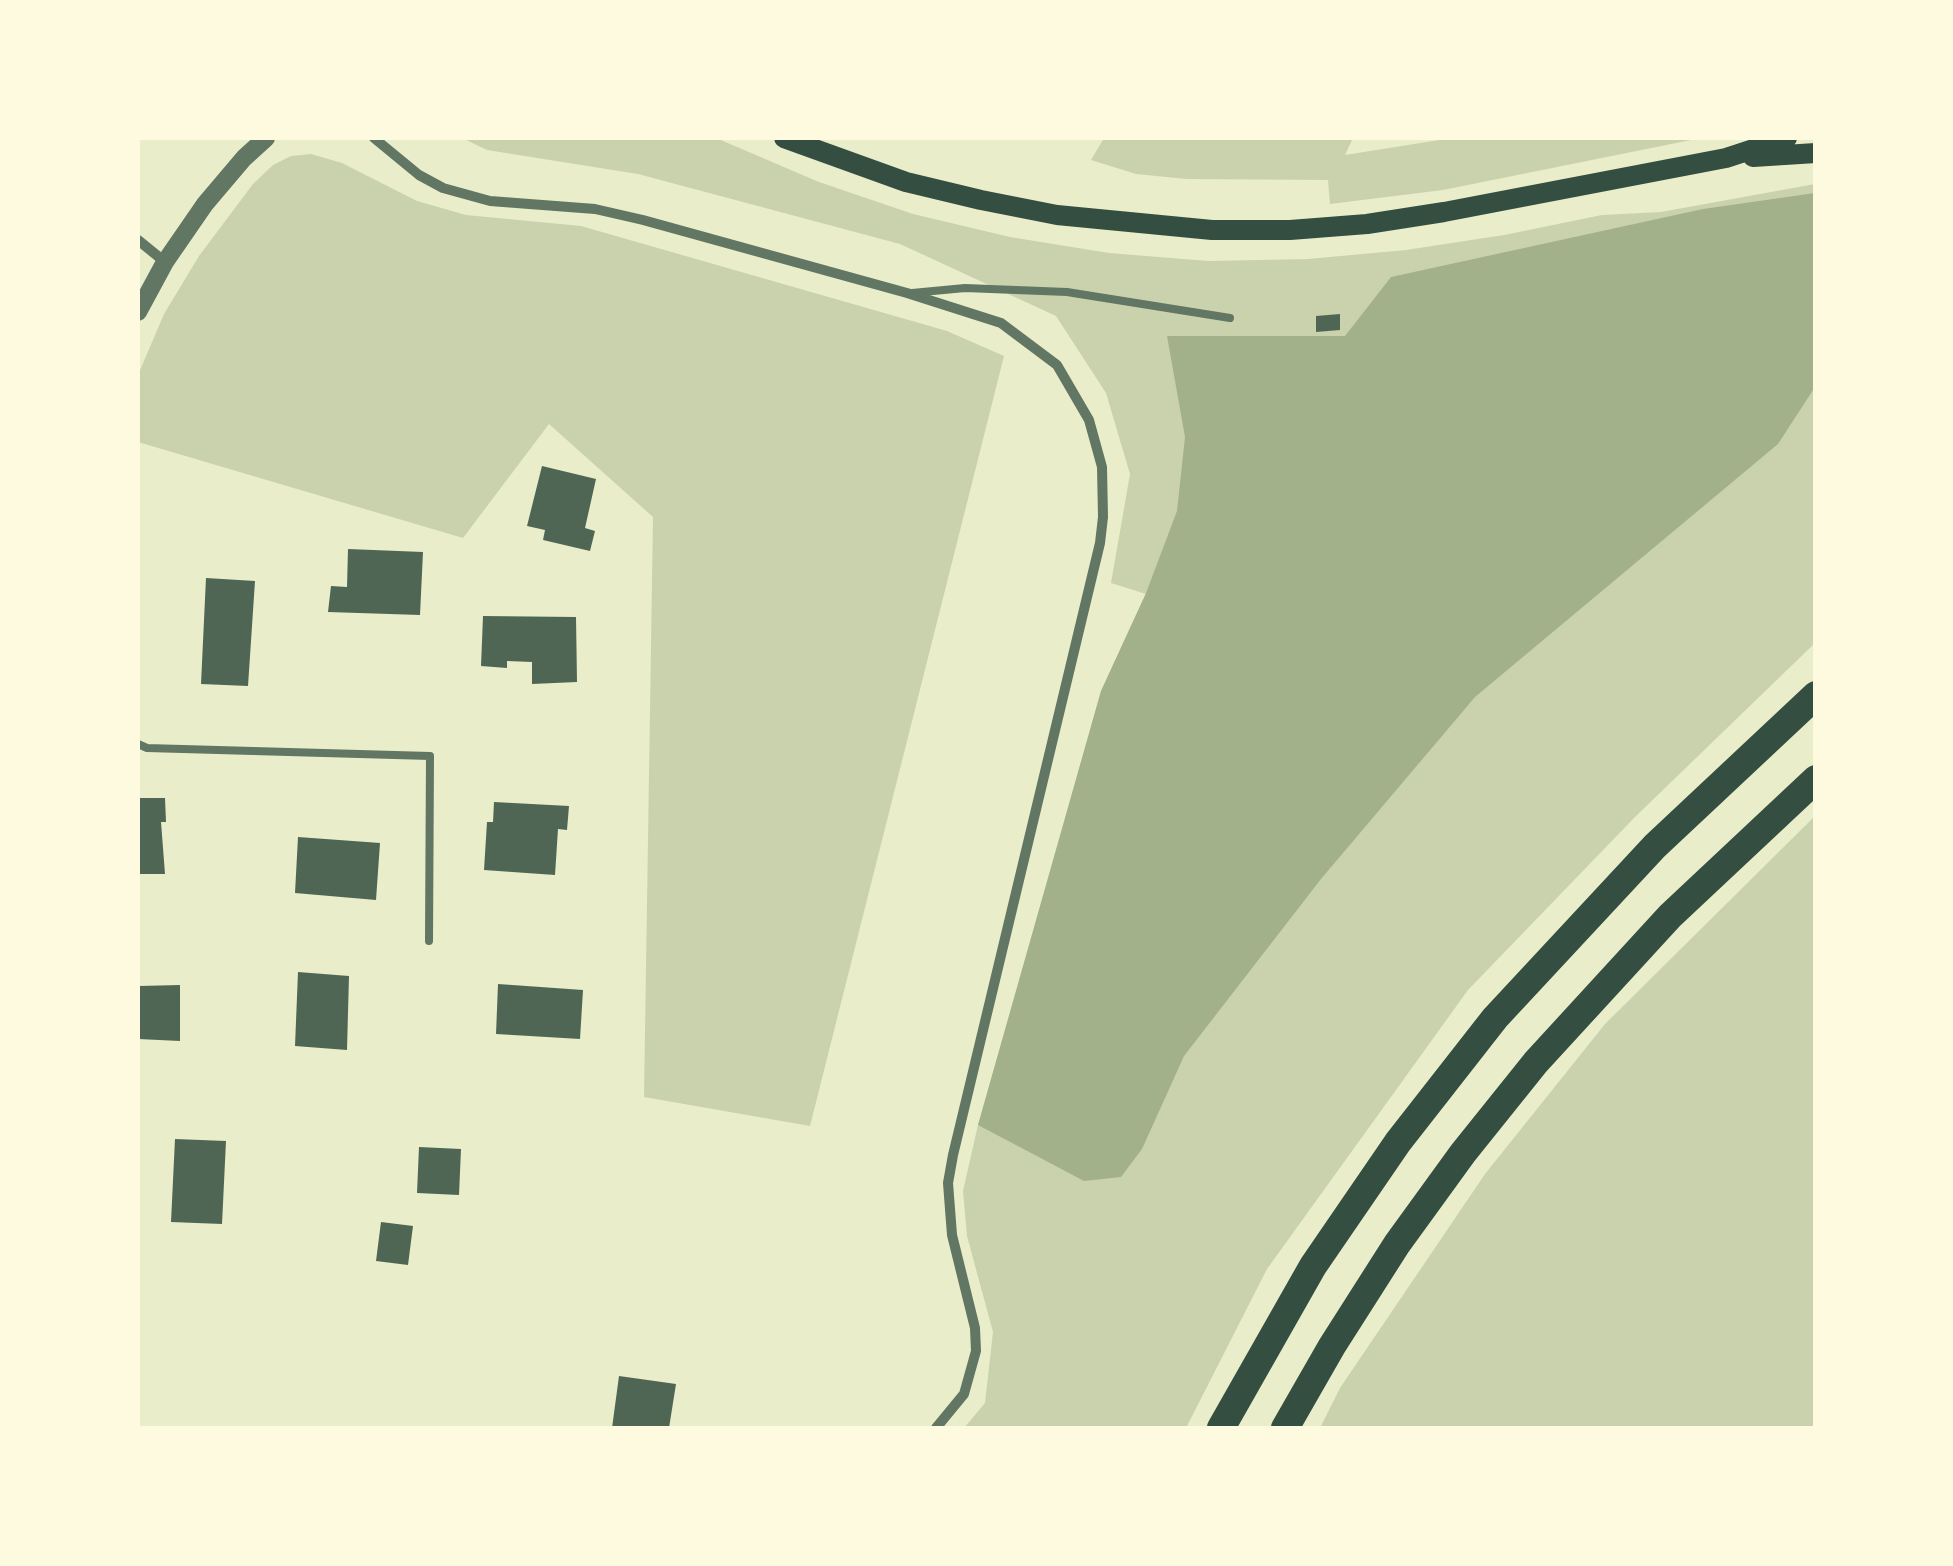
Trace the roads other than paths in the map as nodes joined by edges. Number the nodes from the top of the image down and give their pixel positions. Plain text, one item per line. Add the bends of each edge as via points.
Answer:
1 (266, 138) edge
2 (374, 138) edge
3 (784, 138) edge
4 (1787, 138) edge
5 (1816, 153) edge
6 (1726, 158) junction
7 (138, 240) edge
8 (165, 262) junction
9 (908, 293) junction
10 (138, 312) edge
11 (1230, 318) dead end
12 (1816, 695) edge
13 (138, 744) edge
14 (1816, 779) edge
15 (428, 941) dead end
16 (936, 1428) edge
17 (1221, 1428) edge
18 (1285, 1428) edge

1 - 8 street via 205,204
2 - 9 street via 443,188 511,204 594,209
3 - 6 main road via 906,182 981,200 1212,230 1367,224
4 - 6 main road
5 - 6 main road
7 - 8 street
8 - 10 street
9 - 11 lane via 1068,292
9 - 16 street via 1001,323 1058,364 1089,420 1104,488 1096,560 948,1183 976,1351 964,1394
12 - 17 highway via 1654,846 1496,1018 1398,1142 1313,1266
13 - 15 lane via 430,756
14 - 18 highway via 1670,916 1536,1062 1397,1244

